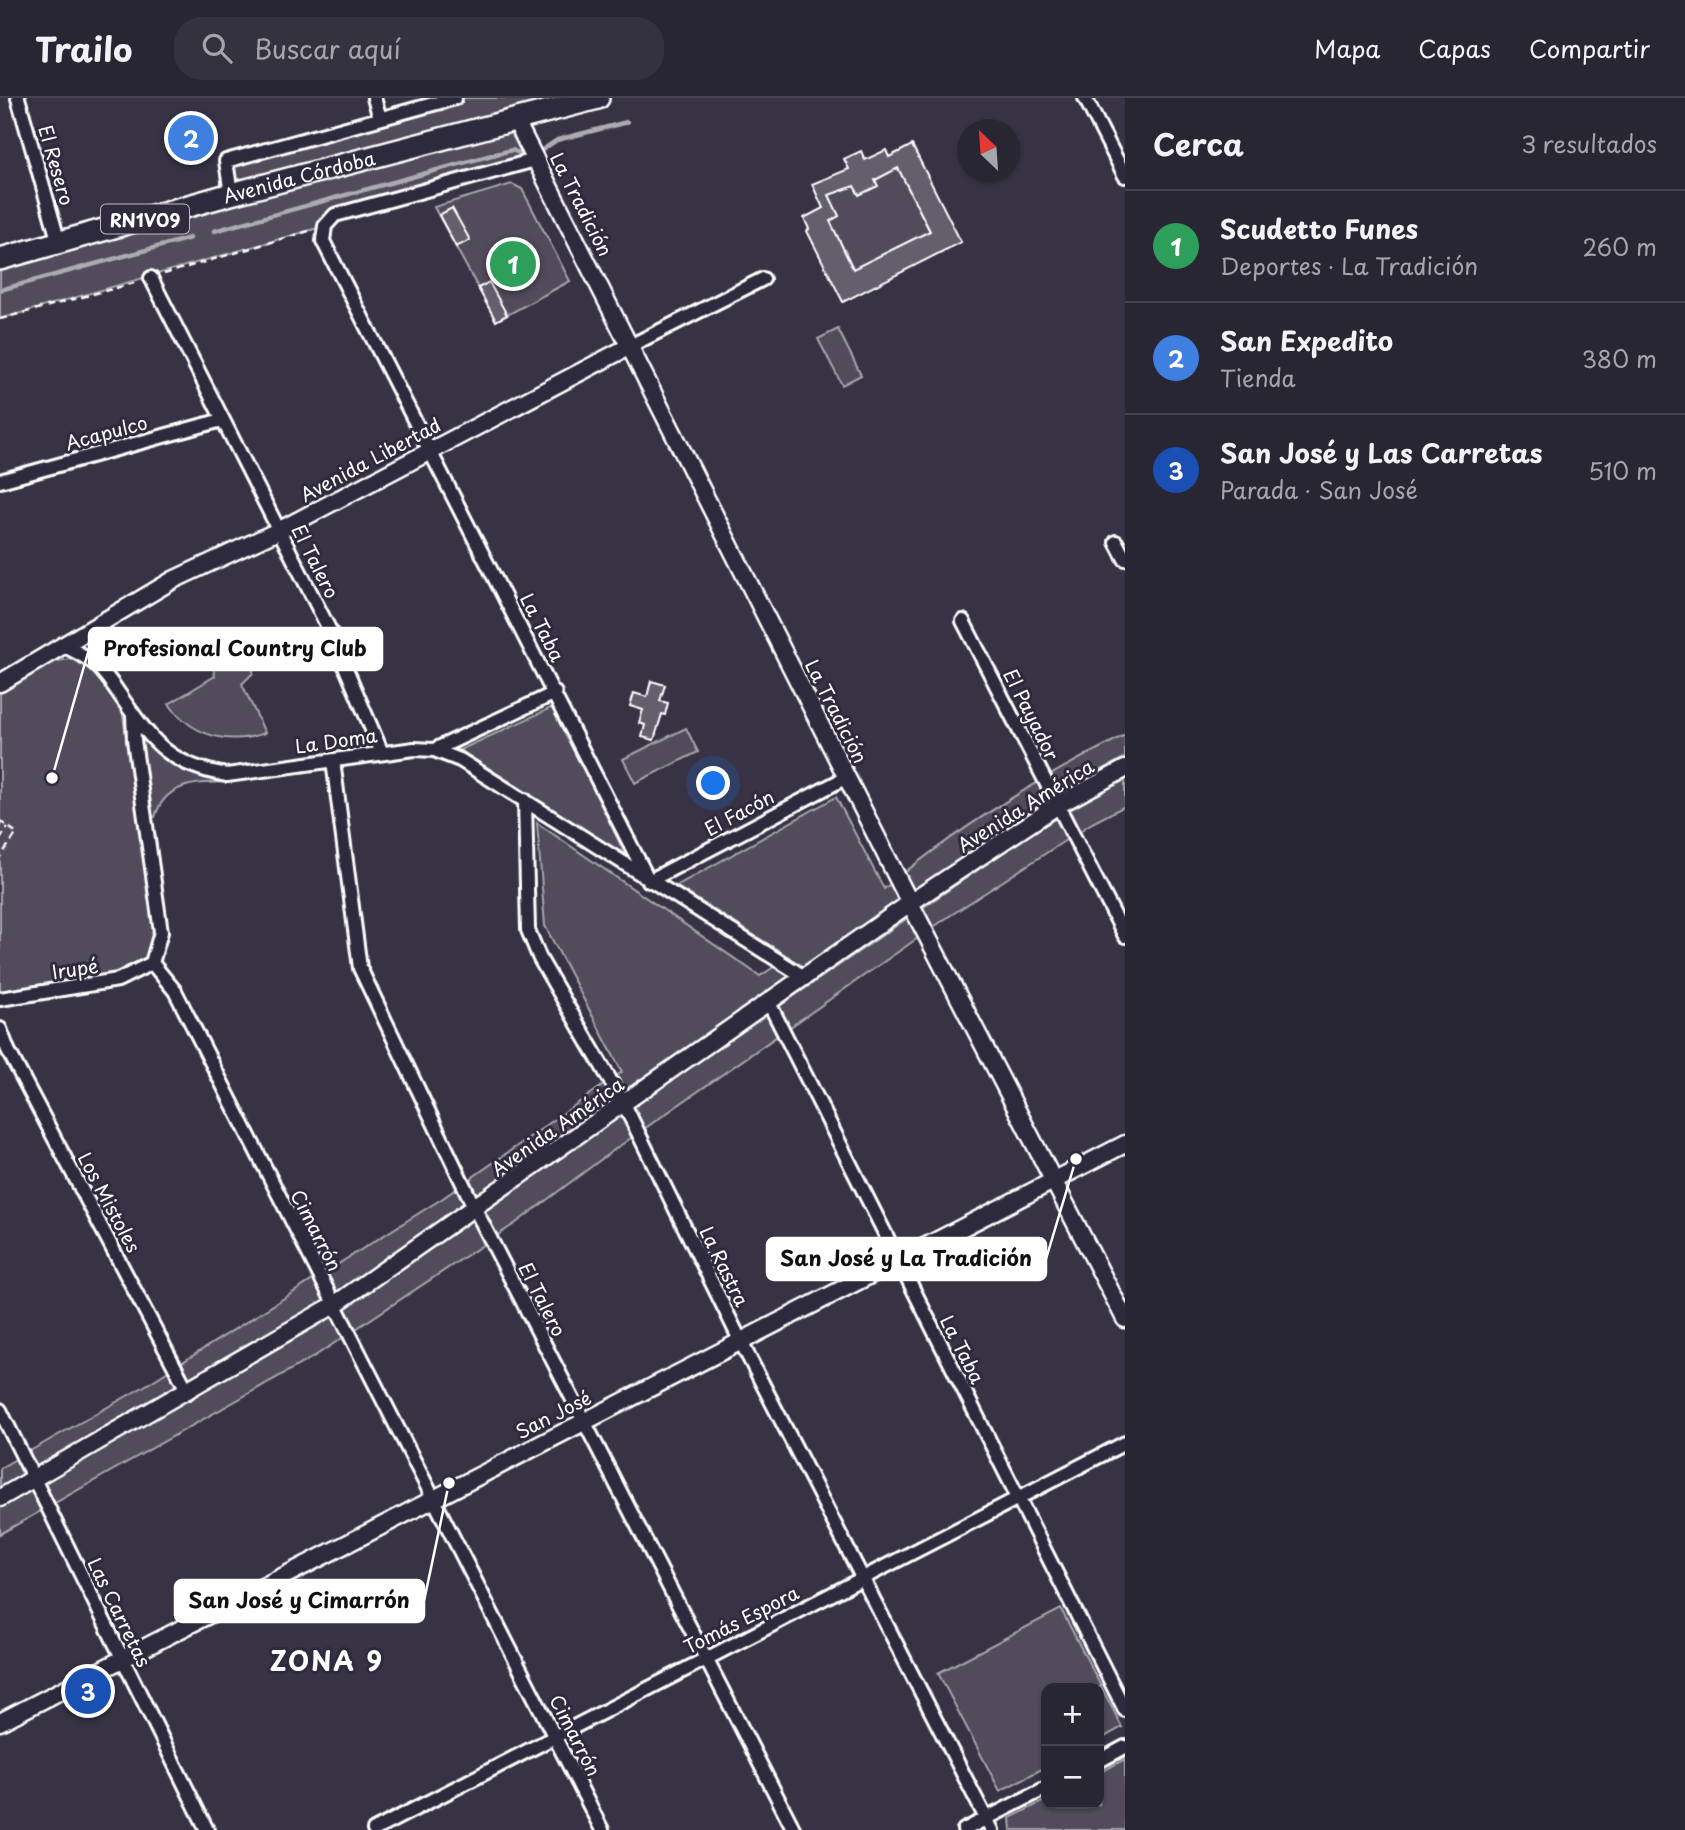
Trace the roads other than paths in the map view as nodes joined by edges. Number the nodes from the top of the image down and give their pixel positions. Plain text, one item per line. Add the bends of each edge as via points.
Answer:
1 (18, 98) edge
2 (374, 98) edge
3 (455, 98) edge
4 (598, 98) edge
5 (1085, 98) edge
6 (553, 104) edge
7 (380, 118) junction
8 (515, 120) junction
9 (535, 160) junction
10 (1125, 176) edge
11 (231, 194) junction
12 (59, 243) junction
13 (0, 260) edge
14 (151, 278) road end
15 (762, 279) dead end
16 (630, 346) junction
17 (222, 420) junction
18 (431, 451) junction
19 (0, 481) edge
20 (278, 531) junction
21 (1116, 542) dead end
22 (1125, 559) edge
23 (963, 621) dead end
24 (65, 646) junction
25 (0, 683) edge
26 (555, 693) junction
27 (133, 714) junction
28 (434, 750) junction
29 (382, 753) junction
30 (333, 761) junction
31 (1125, 769) edge
32 (847, 777) junction
33 (525, 800) junction
34 (1058, 805) junction
35 (649, 881) junction
36 (911, 903) junction
37 (1125, 936) edge
38 (152, 963) junction
39 (806, 978) junction
40 (0, 999) edge
41 (769, 1003) junction
42 (0, 1029) edge
43 (624, 1104) junction
44 (1125, 1144) edge
45 (1055, 1181) junction
46 (475, 1209) junction
47 (897, 1262) junction
48 (334, 1305) junction
49 (1125, 1319) edge
50 (741, 1342) junction
51 (188, 1392) junction
52 (0, 1410) edge
53 (584, 1422) junction
54 (1125, 1443) edge
55 (35, 1480) junction
56 (0, 1498) edge
57 (1017, 1498) junction
58 (435, 1499) junction
59 (863, 1578) junction
60 (122, 1659) junction
61 (706, 1659) junction
62 (1125, 1710) edge
63 (0, 1721) edge
64 (555, 1737) junction
65 (1125, 1747) edge
66 (1104, 1758) edge
67 (1041, 1791) edge
68 (989, 1824) edge
69 (206, 1830) edge
70 (374, 1830) edge
71 (602, 1830) edge
72 (794, 1830) edge
73 (964, 1830) edge

1 - 12 street, El Resero
2 - 7 street
3 - 7 street
4 - 6 main road, Avenida Córdoba / RN1V09
5 - 10 street
6 - 8 main road, Avenida Córdoba / RN1V09
7 - 11 street via 226,161
8 - 9 street, La Tradición
8 - 11 main road, Avenida Córdoba / RN1V09
9 - 16 street, La Tradición
9 - 18 street, La Taba via 349,210 335,215 325,226 323,241
11 - 12 main road, Avenida Córdoba / RN1V09
12 - 13 main road, Avenida Córdoba / RN1V09
14 - 17 street, El Talero
15 - 16 street, Avenida Libertad
16 - 18 street, Avenida Libertad
16 - 32 street, La Tradición
17 - 19 street, Acapulco
17 - 20 street, El Talero
18 - 20 street, Avenida Libertad
18 - 26 street, La Taba
20 - 24 street, Avenida Libertad via 173,580
20 - 29 street, El Talero via 330,631
21 - 22 street
23 - 34 street, El Payador
24 - 25 street, Avenida Libertad
24 - 27 street via 93,662
26 - 28 street, La Doma
26 - 35 street, La Taba
27 - 30 street, La Doma via 172,757 200,770 227,775
27 - 38 street via 161,932
28 - 29 street, La Doma
28 - 33 street via 460,760
29 - 30 street, La Doma
30 - 46 street, El Talero via 360,968
31 - 34 street, Avenida América
32 - 35 street, El Facón
32 - 36 street, La Tradición
33 - 35 street
33 - 43 street, La Rastra via 528,930 540,959
34 - 36 street, Avenida América
34 - 37 street, El Payador
35 - 39 street
36 - 39 street, Avenida América
36 - 45 street, La Tradición
38 - 40 street, Irupé via 118,980
38 - 48 street, Cimarrón via 175,991
39 - 41 street, Avenida América
41 - 43 street, Avenida América
41 - 47 street, La Taba
42 - 51 street, Los Mistoles
43 - 46 street, Avenida América
43 - 50 street, La Rastra
44 - 45 street, San José
45 - 47 street, San José
45 - 49 street, La Tradición
46 - 48 street, Avenida América
46 - 53 street, El Talero
47 - 50 street, San José
47 - 57 street, La Taba
48 - 51 street, Avenida América
48 - 58 street, Cimarrón
50 - 53 street, San José
50 - 59 street, La Rastra
51 - 55 street, Avenida América
52 - 55 street, Las Carretas
53 - 58 street, San José
53 - 61 street, El Talero
54 - 57 street, Tomás Espora
55 - 56 street, Avenida América
55 - 60 street, Las Carretas
57 - 59 street, Tomás Espora
57 - 62 street, La Taba
58 - 60 street, San José
58 - 64 street, Cimarrón
59 - 61 street, Tomás Espora
59 - 68 street, La Rastra
60 - 63 street, San José
60 - 69 street, Las Carretas
61 - 64 street, Tomás Espora
61 - 72 street, El Talero
64 - 70 street, Tomás Espora
64 - 71 street, Cimarrón
65 - 66 street
67 - 68 street
68 - 73 street

